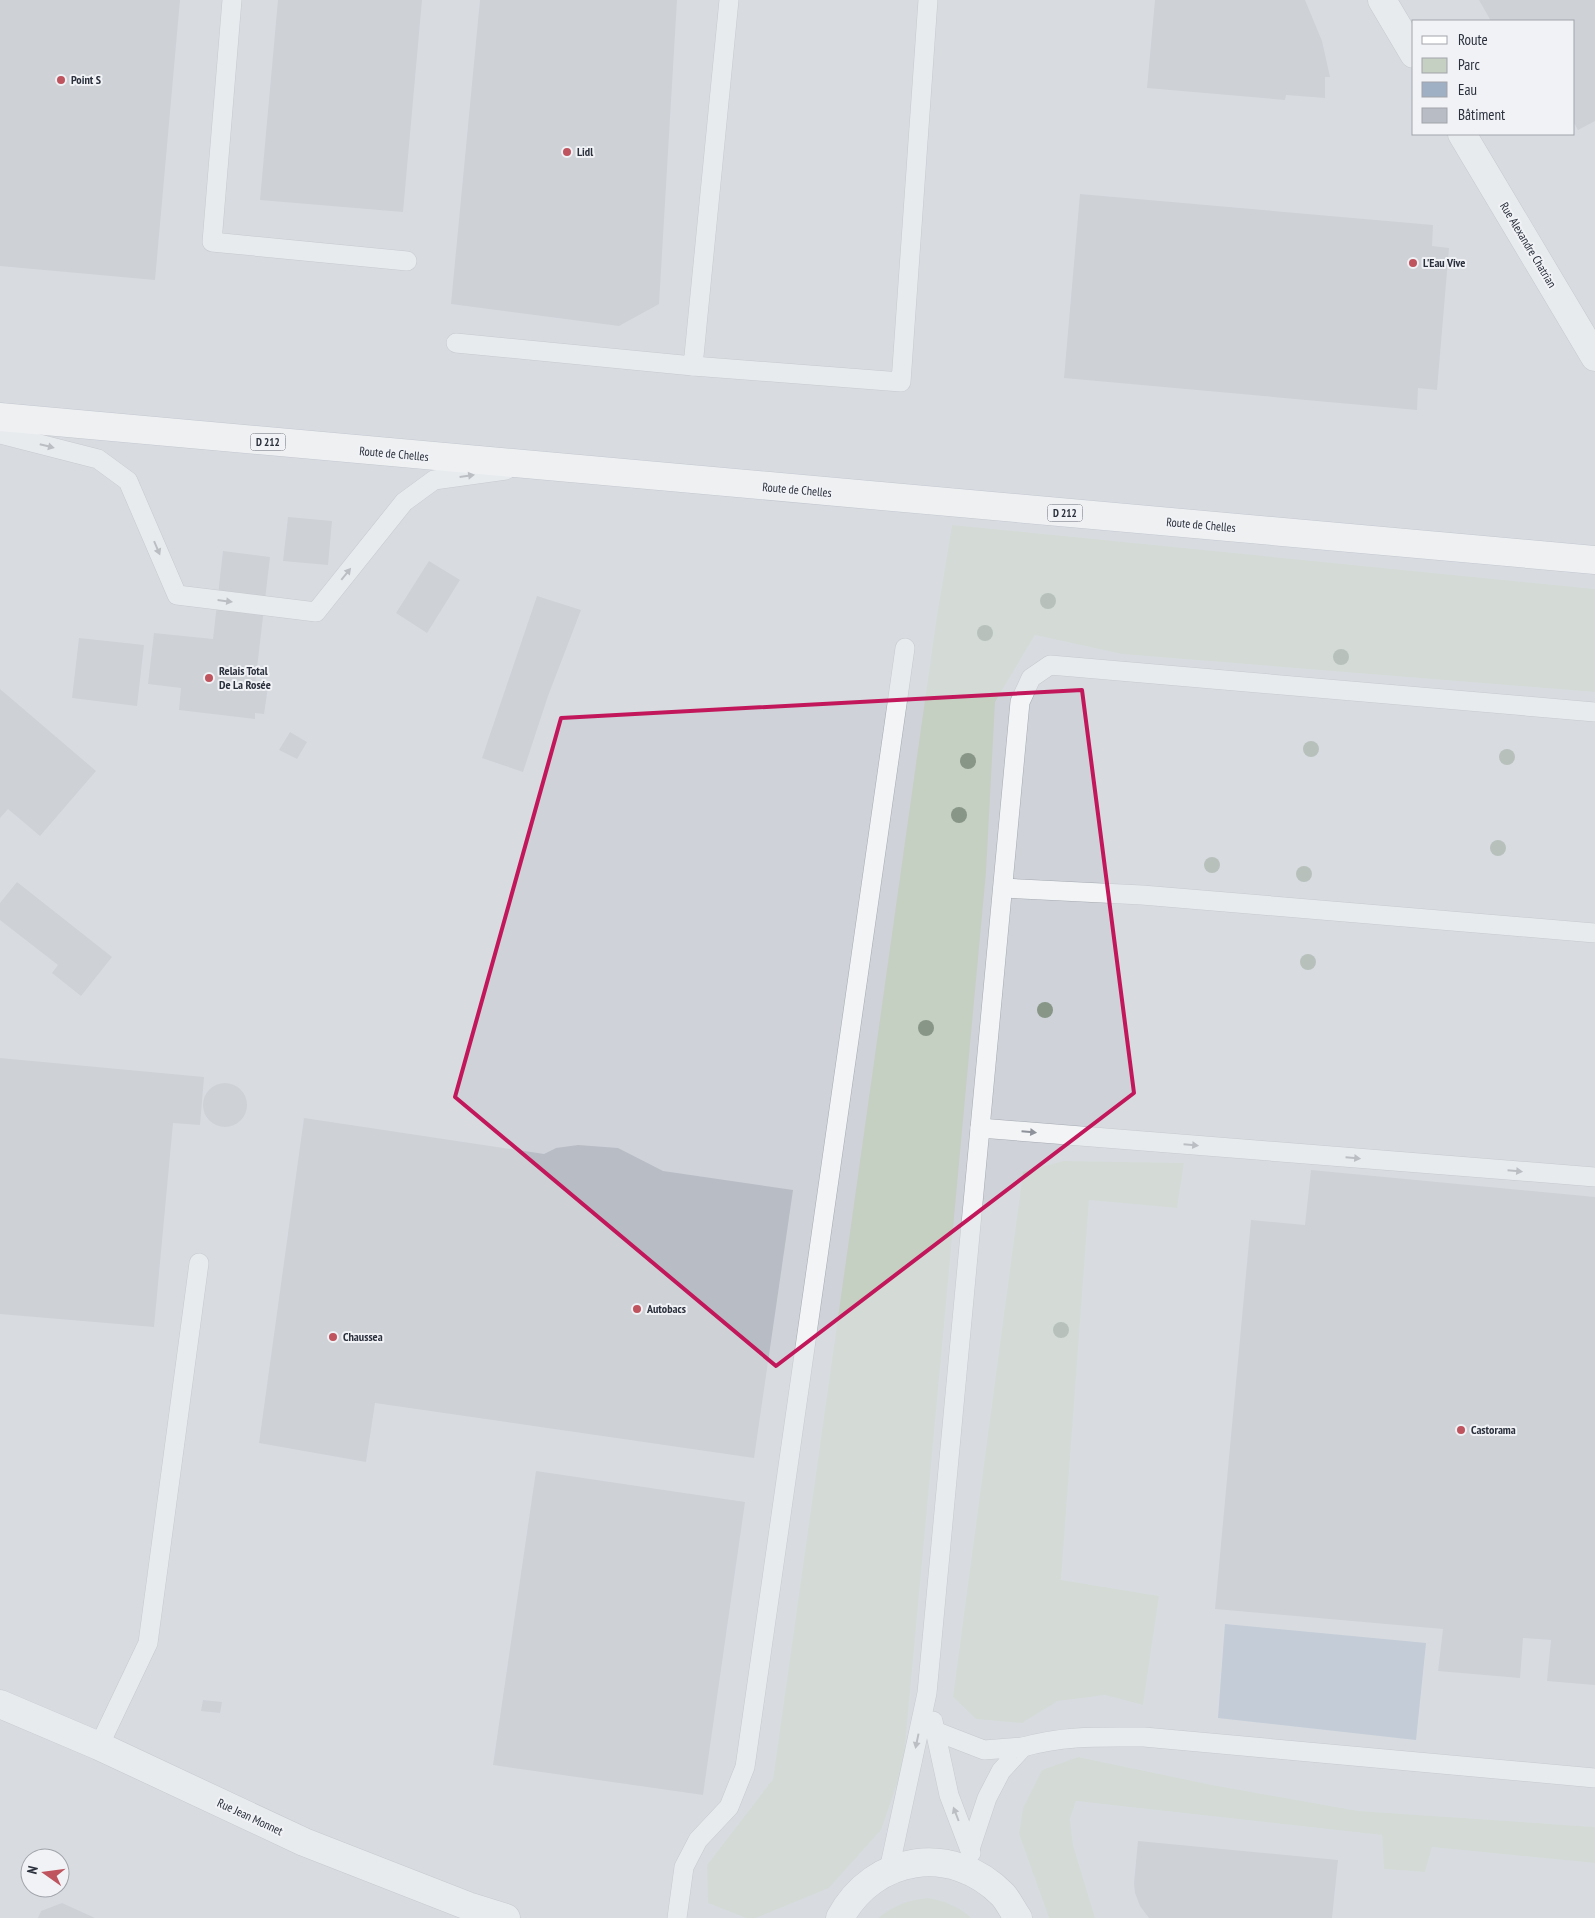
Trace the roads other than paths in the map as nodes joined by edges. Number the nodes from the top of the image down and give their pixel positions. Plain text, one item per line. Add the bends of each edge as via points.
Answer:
1 (232, 0) edge
2 (729, 0) edge
3 (928, 0) edge
4 (1382, 0) edge
5 (1412, 51) edge
6 (1463, 135) edge
7 (407, 261) dead end
8 (456, 343) dead end
9 (1595, 357) edge
10 (693, 366) junction
11 (0, 417) edge
12 (0, 434) edge
13 (536, 466) junction
14 (1595, 560) edge
15 (905, 648) dead end
16 (1595, 712) edge
17 (1003, 888) junction
18 (1595, 933) edge
19 (980, 1128) junction
20 (1595, 1177) edge
21 (199, 1263) dead end
22 (927, 1693) junction
23 (0, 1705) edge
24 (935, 1731) junction
25 (100, 1746) junction
26 (1023, 1747) junction
27 (1595, 1778) edge
28 (970, 1849) junction
29 (888, 1870) junction
30 (979, 1876) junction
31 (506, 1918) edge
32 (677, 1918) edge
33 (840, 1918) edge
34 (1018, 1918) edge

1 - 7 lane via 212,242
2 - 10 lane
3 - 10 lane via 901,382
4 - 5 street
6 - 9 street, Rue Alexandre Chatrian
8 - 10 lane
11 - 13 main road, Route de Chelles / D 212
12 -> 13 lane via 98,459 128,481 177,596 316,612 404,502 434,480
13 - 14 main road, Route de Chelles / D 212
15 - 32 lane via 745,1767 729,1806 698,1840 684,1867
16 - 17 lane via 1050,665 1031,678 1020,702
17 - 18 lane via 1142,894
17 - 19 lane
19 -> 20 lane
19 - 22 lane
21 - 25 lane via 148,1643
22 - 24 lane
22 -> 29 lane
23 - 25 street, Rue Jean Monnet
24 - 26 lane via 984,1750
28 -> 24 lane via 949,1795
25 - 31 street, Rue Jean Monnet via 304,1842
26 - 27 lane via 1070,1737 1144,1736
26 - 28 lane via 1001,1771 987,1798
28 - 30 lane
29 - 30 street via 911,1863 934,1862 958,1866
29 - 33 street via 866,1884 847,1904
30 - 34 street via 1004,1896

